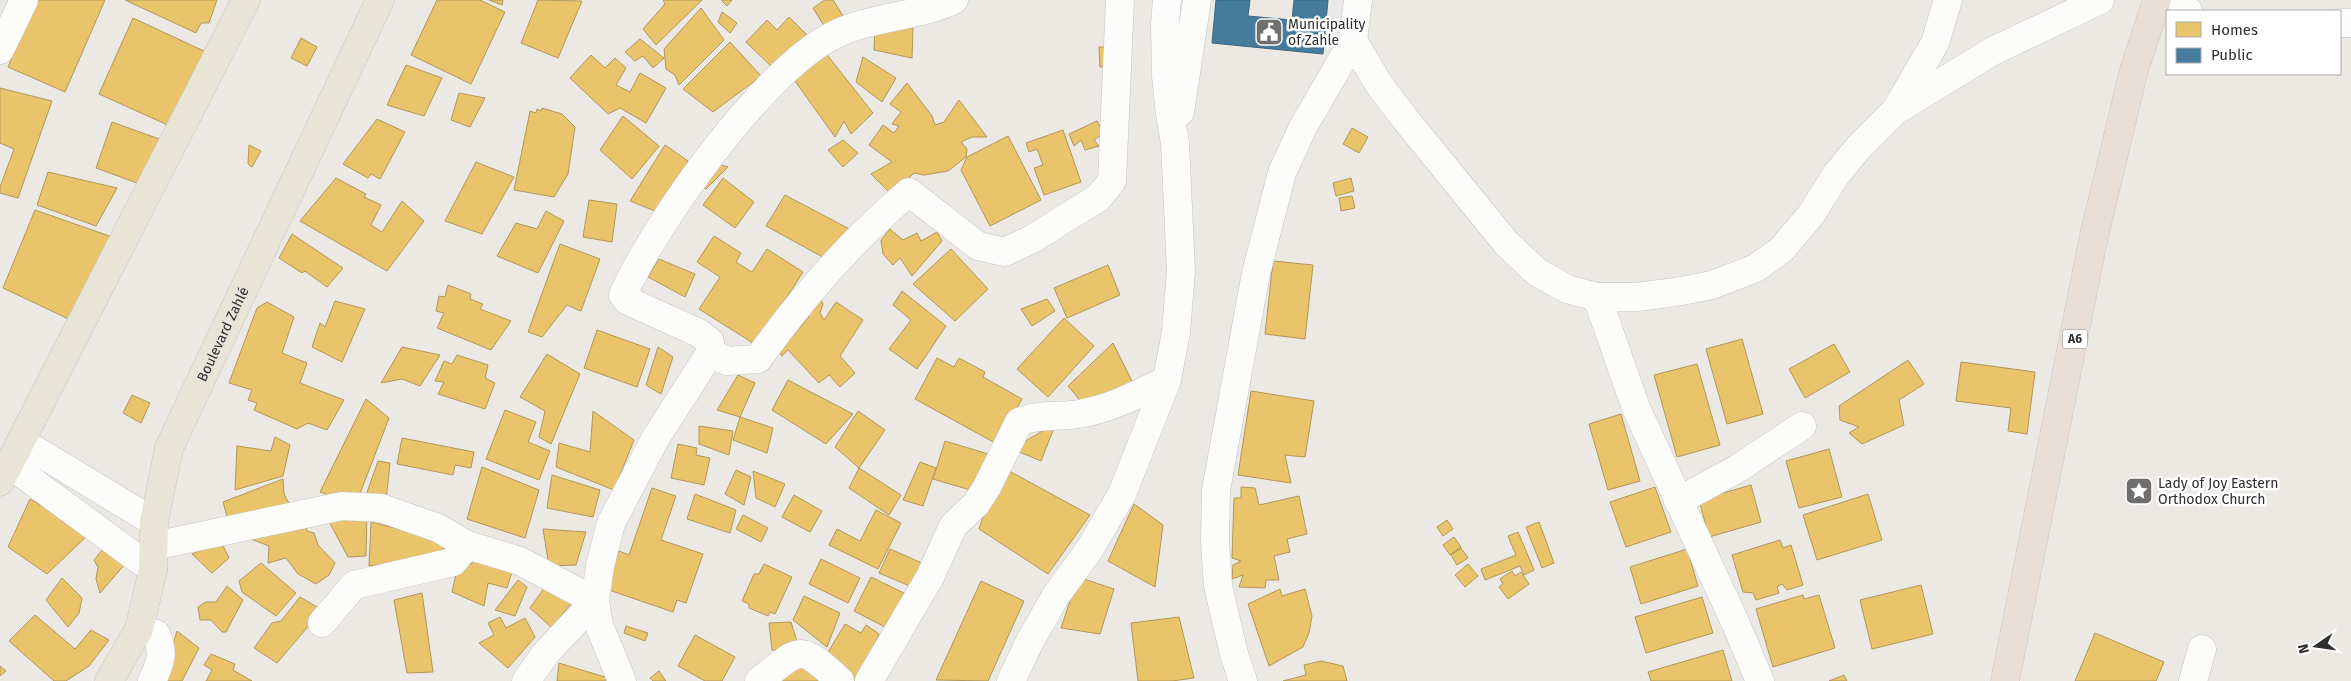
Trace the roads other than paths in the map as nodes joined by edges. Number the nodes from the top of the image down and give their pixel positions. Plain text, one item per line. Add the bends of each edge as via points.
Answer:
1 (24, 0) edge
2 (246, 0) edge
3 (380, 0) edge
4 (954, 0) edge
5 (1120, 0) edge
6 (1166, 0) edge
7 (1197, 0) edge
8 (1358, 0) edge
9 (1948, 0) edge
10 (2100, 0) edge
11 (2157, 0) edge
12 (2162, 0) edge
13 (2186, 10) edge
14 (1353, 41) junction
15 (0, 50) edge
16 (1895, 111) junction
17 (1175, 143) junction
18 (1597, 297) junction
19 (710, 353) junction
20 (1167, 380) junction
21 (1802, 426) dead end
22 (7, 465) edge
23 (1678, 501) junction
24 (466, 545) junction
25 (154, 546) junction
26 (595, 601) junction
27 (322, 623) dead end
28 (139, 629) junction
29 (2202, 649) dead end
30 (109, 681) edge
31 (152, 681) edge
32 (526, 681) edge
33 (622, 681) edge
34 (760, 681) edge
35 (840, 681) edge
36 (869, 681) edge
37 (1011, 681) edge
38 (1243, 681) edge
39 (1760, 681) edge
40 (2005, 681) edge
41 (2193, 681) edge

1 - 15 street
2 - 22 main road
3 - 25 main road, Boulevard Zahlé via 169,448
4 - 19 street via 863,23 815,46 739,121 690,185 641,258 622,295 638,306 700,333 710,342
5 - 19 street via 1112,181 1098,198 1005,252 978,246 909,192 849,246 787,317 758,359 727,361
6 - 17 street via 1166,76
7 - 17 street
8 - 14 street
9 - 16 street via 1935,43
10 - 16 street via 1991,52
11 - 40 highway, A6 via 2134,70 2094,236
12 - 13 street
14 - 18 street via 1380,86 1507,244 1537,272 1567,289
14 - 38 street via 1303,127 1282,173 1256,273 1216,490 1218,586
16 - 18 street via 1858,148 1810,216 1781,250 1756,268 1712,285 1676,292 1637,297
17 - 20 street via 1181,271 1176,332
18 - 23 street via 1636,408
19 - 26 street via 655,439 611,523
20 - 36 street via 1109,406 1067,416 1027,418 1019,422 980,499 953,526 930,577
20 - 37 street via 1122,494 1089,550 1057,594
21 - 23 street
22 - 25 street
22 - 25 street
23 - 39 street
24 - 25 street via 438,528 381,508 342,506
24 - 26 street via 520,560
24 - 27 street via 452,562 354,585
25 - 28 main road, Boulevard Zahlé
26 - 32 street via 546,653
26 - 33 street via 599,626
28 - 30 main road, Boulevard Zahlé
28 - 31 street via 156,634 162,647 160,664
29 - 41 street
34 - 35 street via 789,657 803,653 812,656

